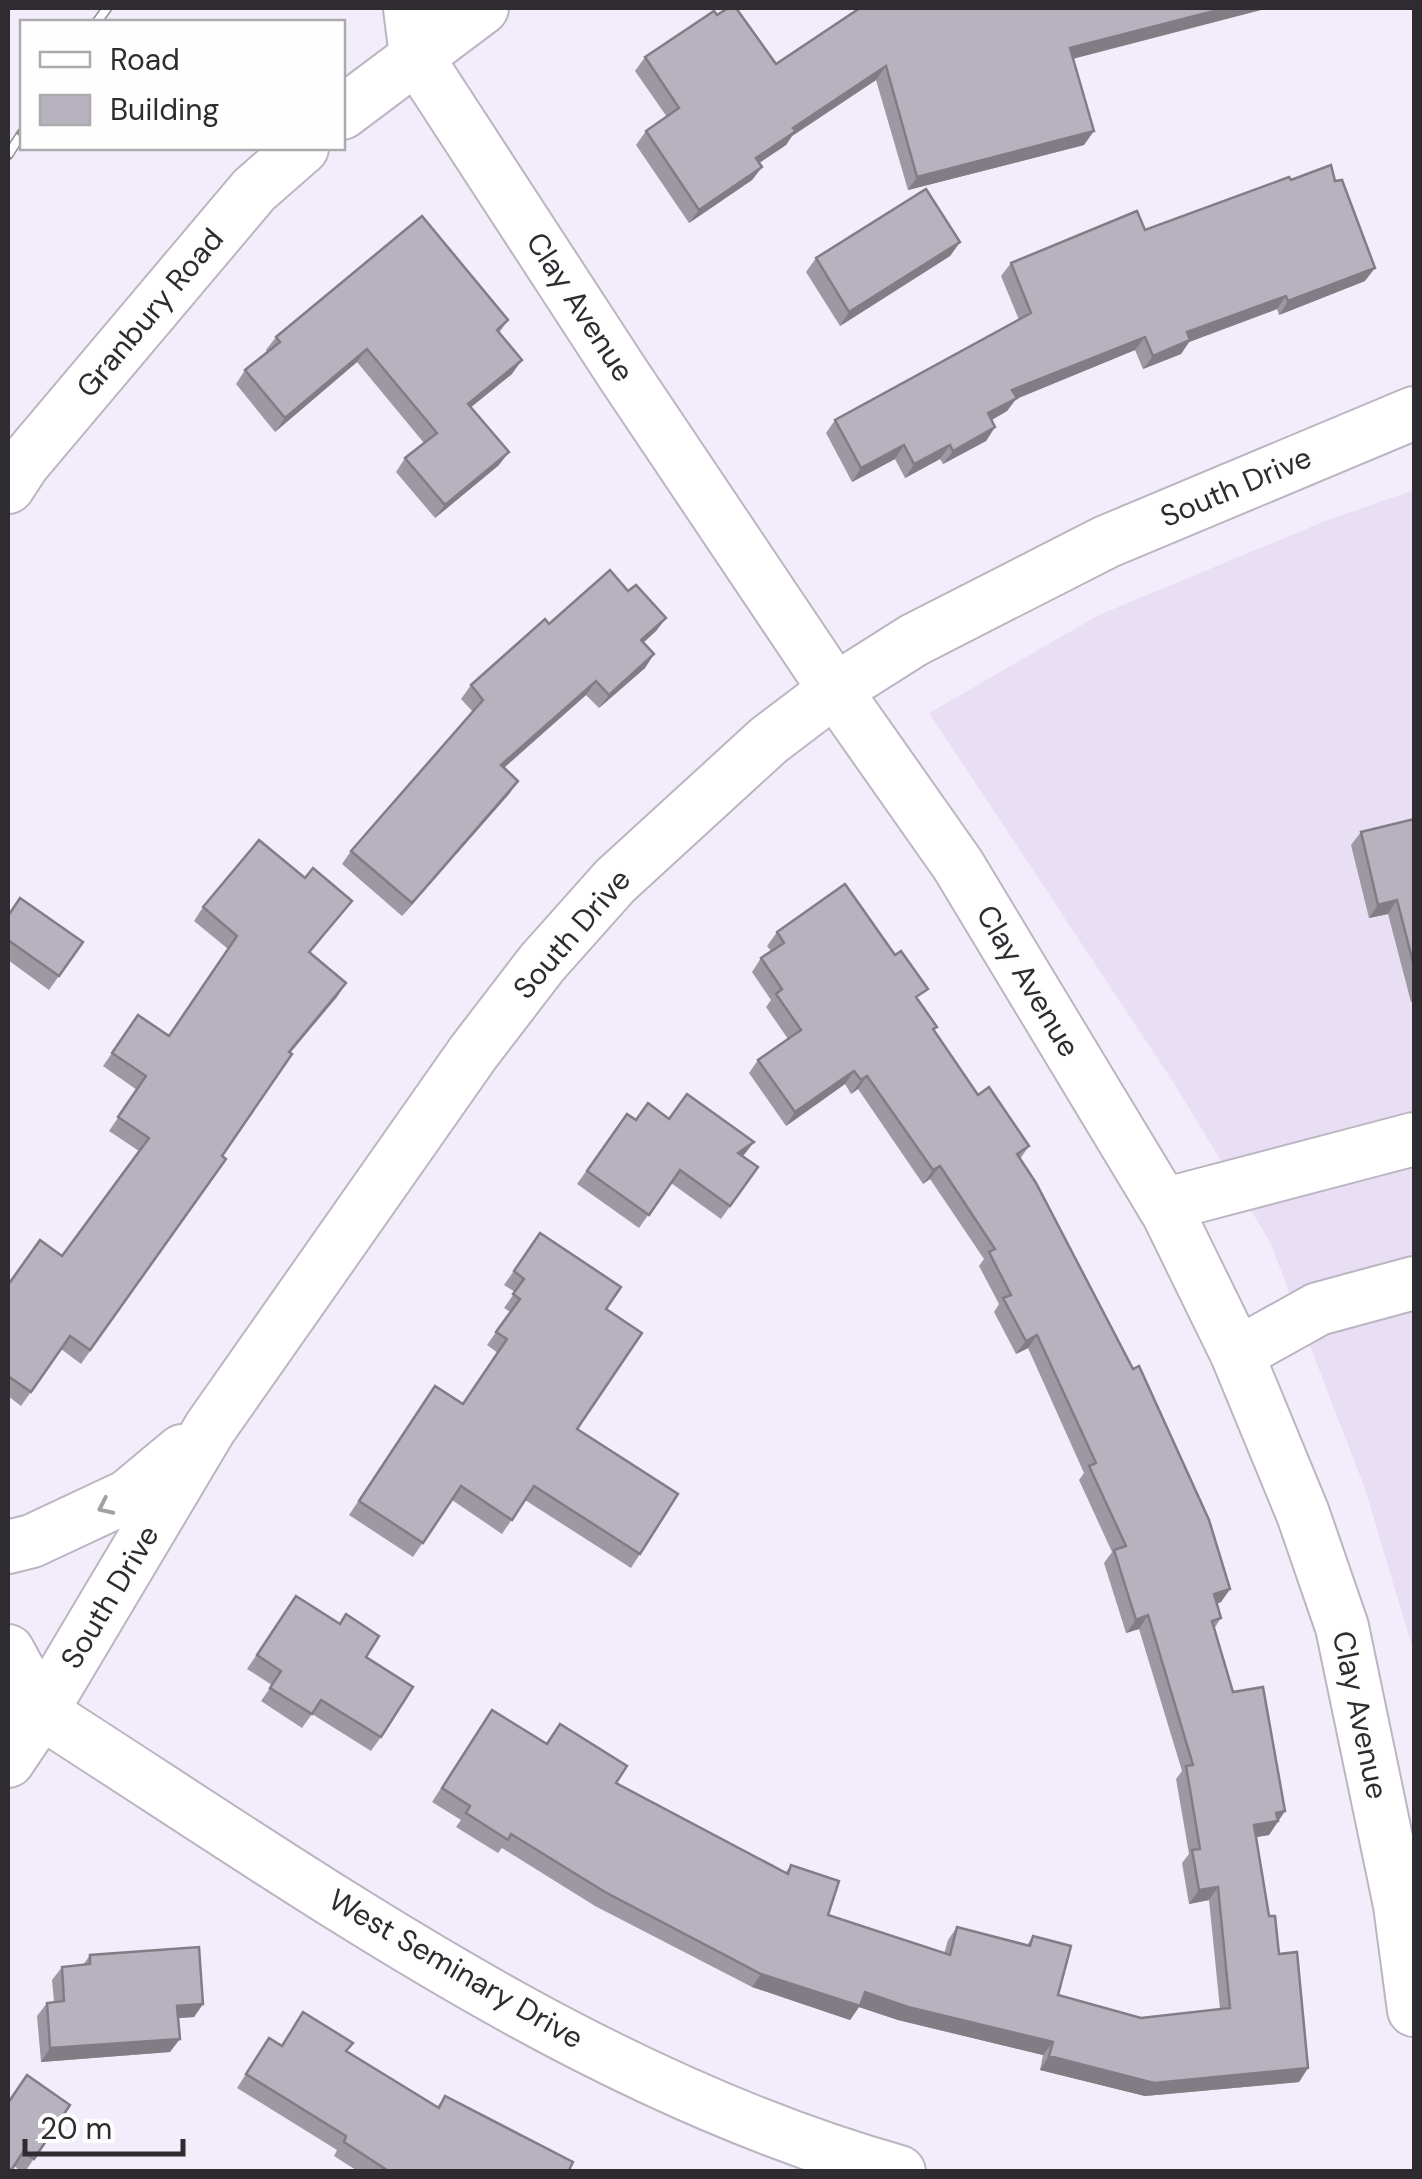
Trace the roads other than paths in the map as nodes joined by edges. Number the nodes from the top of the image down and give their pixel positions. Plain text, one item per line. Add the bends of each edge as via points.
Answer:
1 (482, 8) edge
2 (413, 32) edge
3 (345, 110) edge
4 (300, 150) edge
5 (1414, 413) edge
6 (8, 487) edge
7 (835, 690) junction
8 (1414, 1139) edge
9 (1163, 1205) junction
10 (1414, 1283) edge
11 (1237, 1354) junction
12 (210, 1428) junction
13 (8, 1547) edge
14 (8, 1651) edge
15 (24, 1710) edge
16 (8, 1761) edge
17 (1414, 2010) edge
18 (898, 2172) edge

1 - 2 street
2 - 3 street
2 - 7 street, Clay Avenue via 623,374
4 - 6 street, Granbury Road via 254,190
5 - 7 street, South Drive via 1106,542 914,640
7 - 9 street, Clay Avenue via 958,864
7 - 12 street, South Drive via 629,868 542,962
8 - 9 street
9 - 11 street, Clay Avenue
10 - 11 street via 1318,1309
11 - 17 street, Clay Avenue via 1342,1627 1400,1905
12 -> 13 street via 128,1496
12 - 15 street, South Drive
14 - 15 street, West Seminary Drive
15 - 16 street, South Drive
15 - 18 street, West Seminary Drive via 440,1967 564,2036 710,2103

